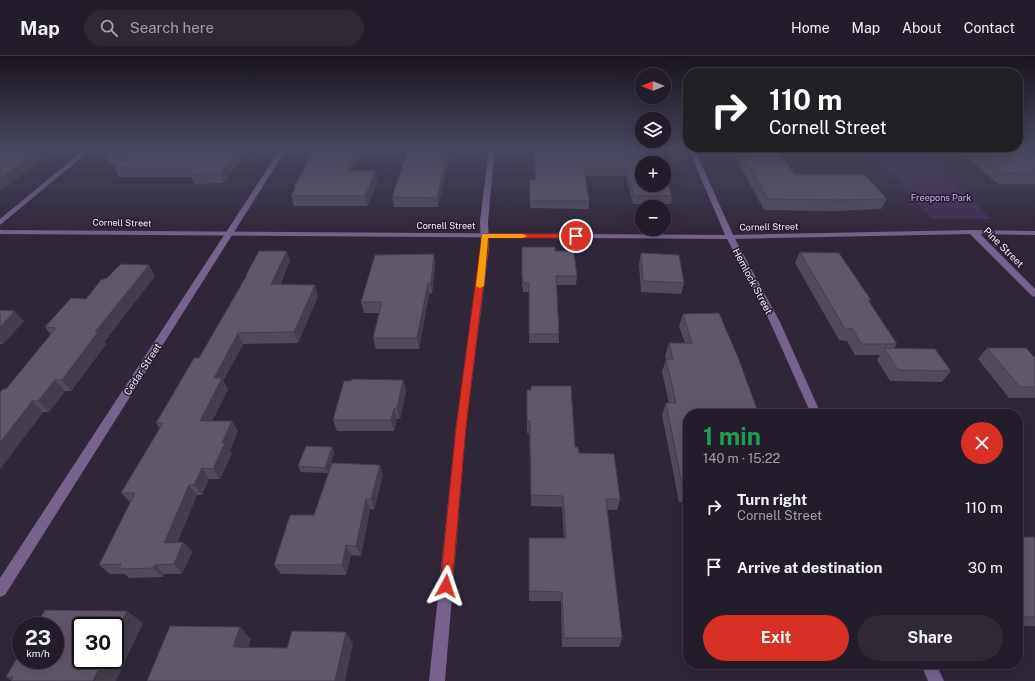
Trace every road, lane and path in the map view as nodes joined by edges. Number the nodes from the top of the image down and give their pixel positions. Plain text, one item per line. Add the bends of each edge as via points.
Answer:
1 (55, 177) edge
2 (265, 177) edge
3 (489, 177) edge
4 (704, 177) edge
5 (0, 223) edge
6 (0, 232) edge
7 (973, 232) junction
8 (1035, 233) edge
9 (229, 234) junction
10 (485, 236) junction
11 (730, 237) junction
12 (1035, 294) edge
13 (814, 409) edge
14 (0, 590) edge
15 (930, 669) edge
16 (437, 681) edge
17 (936, 681) edge

1 - 5 street
2 - 9 street, Cedar Street
3 - 10 street
4 - 11 street, Hemlock Street
6 - 9 street, Cornell Street
7 - 8 street, Cornell Street
7 - 11 street, Cornell Street
7 - 12 street, Pine Street
9 - 10 street, Cornell Street
9 - 14 street, Cedar Street
10 - 11 street, Cornell Street
10 - 16 street via 461,427
11 - 13 street, Hemlock Street via 775,322
15 - 17 street

